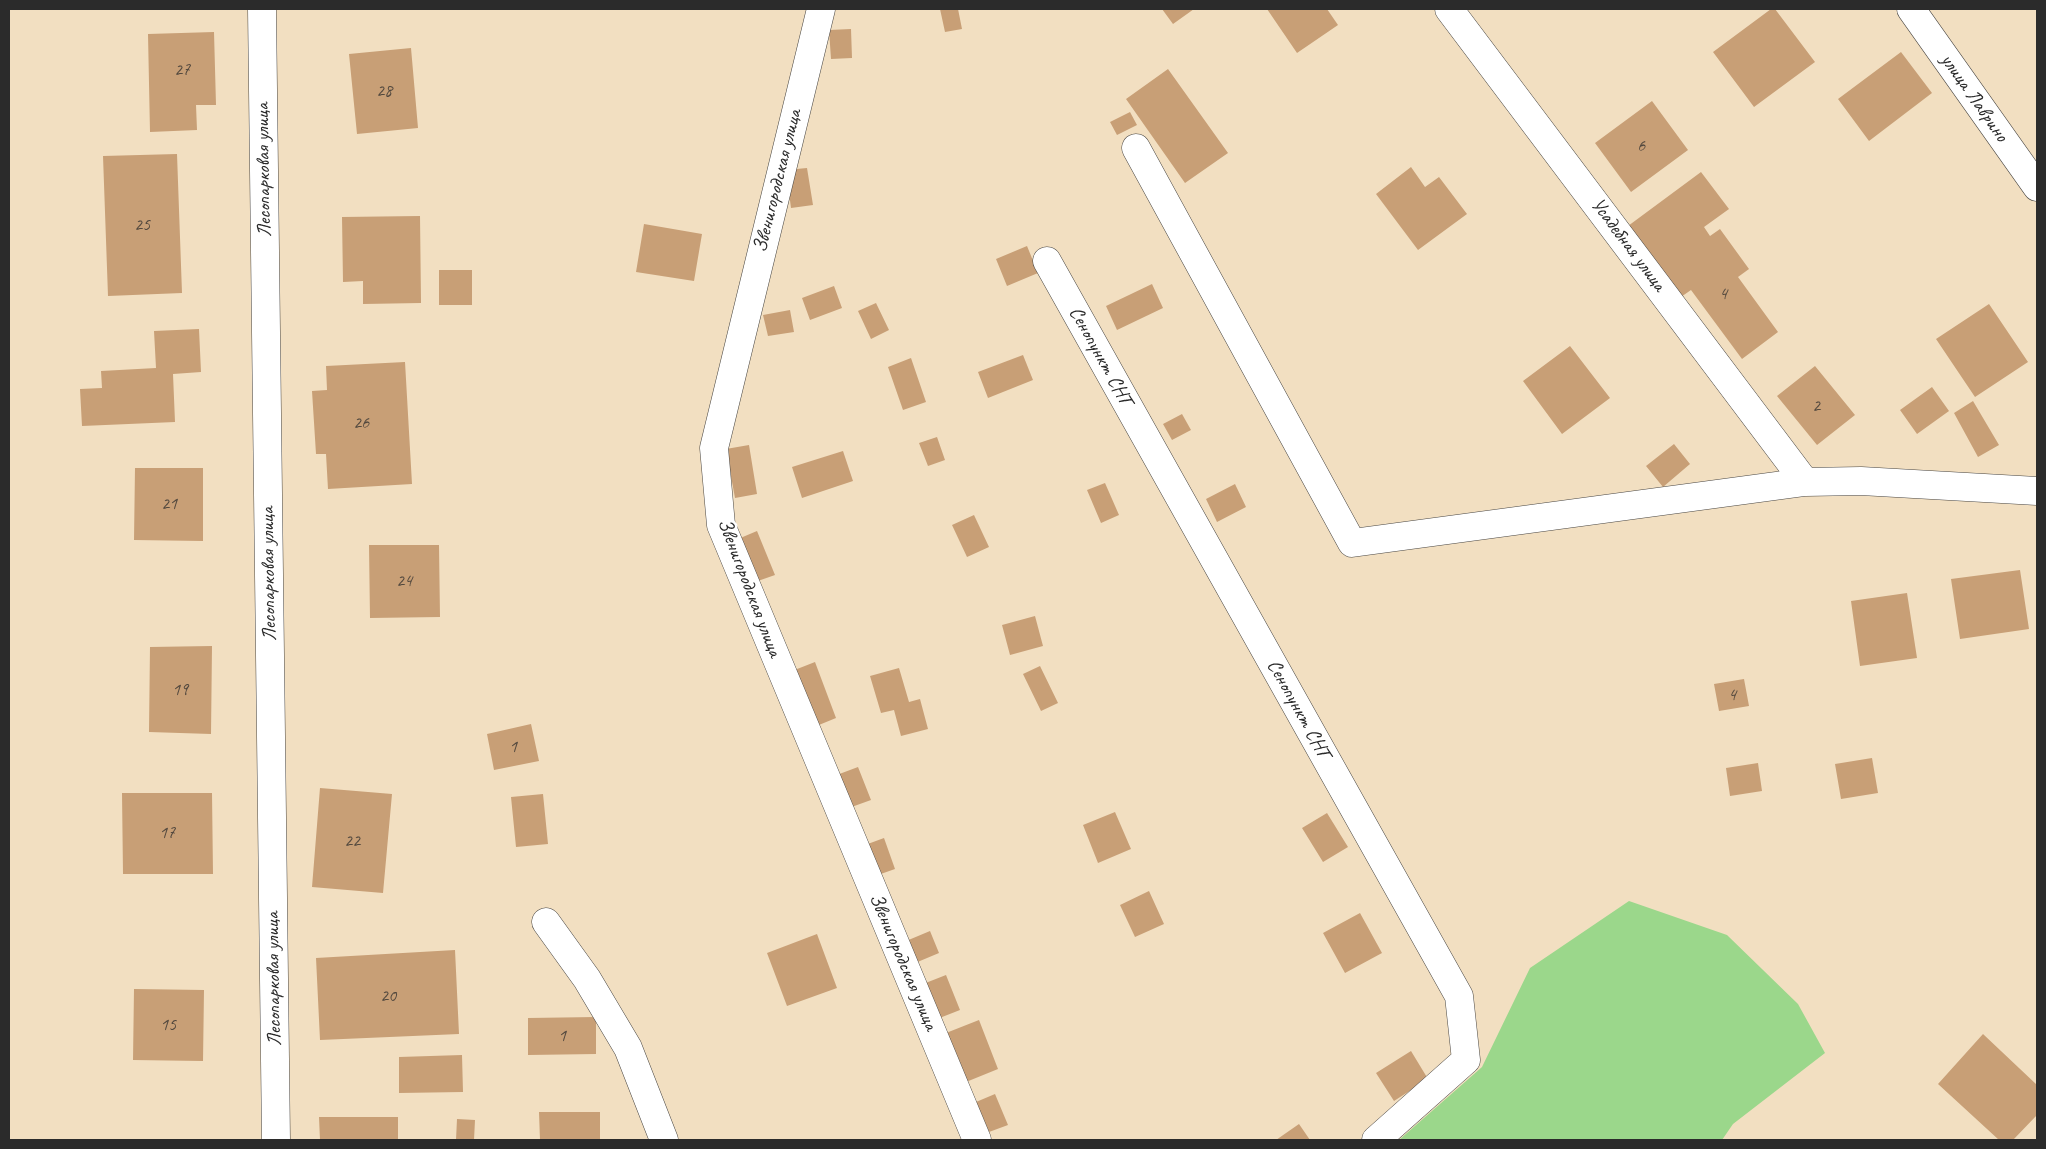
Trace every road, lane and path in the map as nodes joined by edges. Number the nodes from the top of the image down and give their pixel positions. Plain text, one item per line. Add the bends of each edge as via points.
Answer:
1 (262, 9) edge
2 (821, 9) edge
3 (1449, 9) edge
4 (1911, 9) edge
5 (1136, 148) dead end
6 (2037, 186) edge
7 (1047, 261) dead end
8 (1806, 482) junction
9 (2037, 491) edge
10 (546, 922) dead end
11 (276, 1140) edge
12 (664, 1140) edge
13 (977, 1140) edge
14 (1376, 1140) edge

1 - 11 street, Лесопарковая улица
2 - 13 street, Звенигородская улица via 714,448 721,525
3 - 8 street, Усадебная улица
4 - 6 street, улица Лаврино
5 - 8 street via 1352,543
7 - 14 street, Сенопункт СНТ via 1459,996 1466,1060
8 - 9 street via 1861,481
10 - 12 street via 587,979 628,1048

